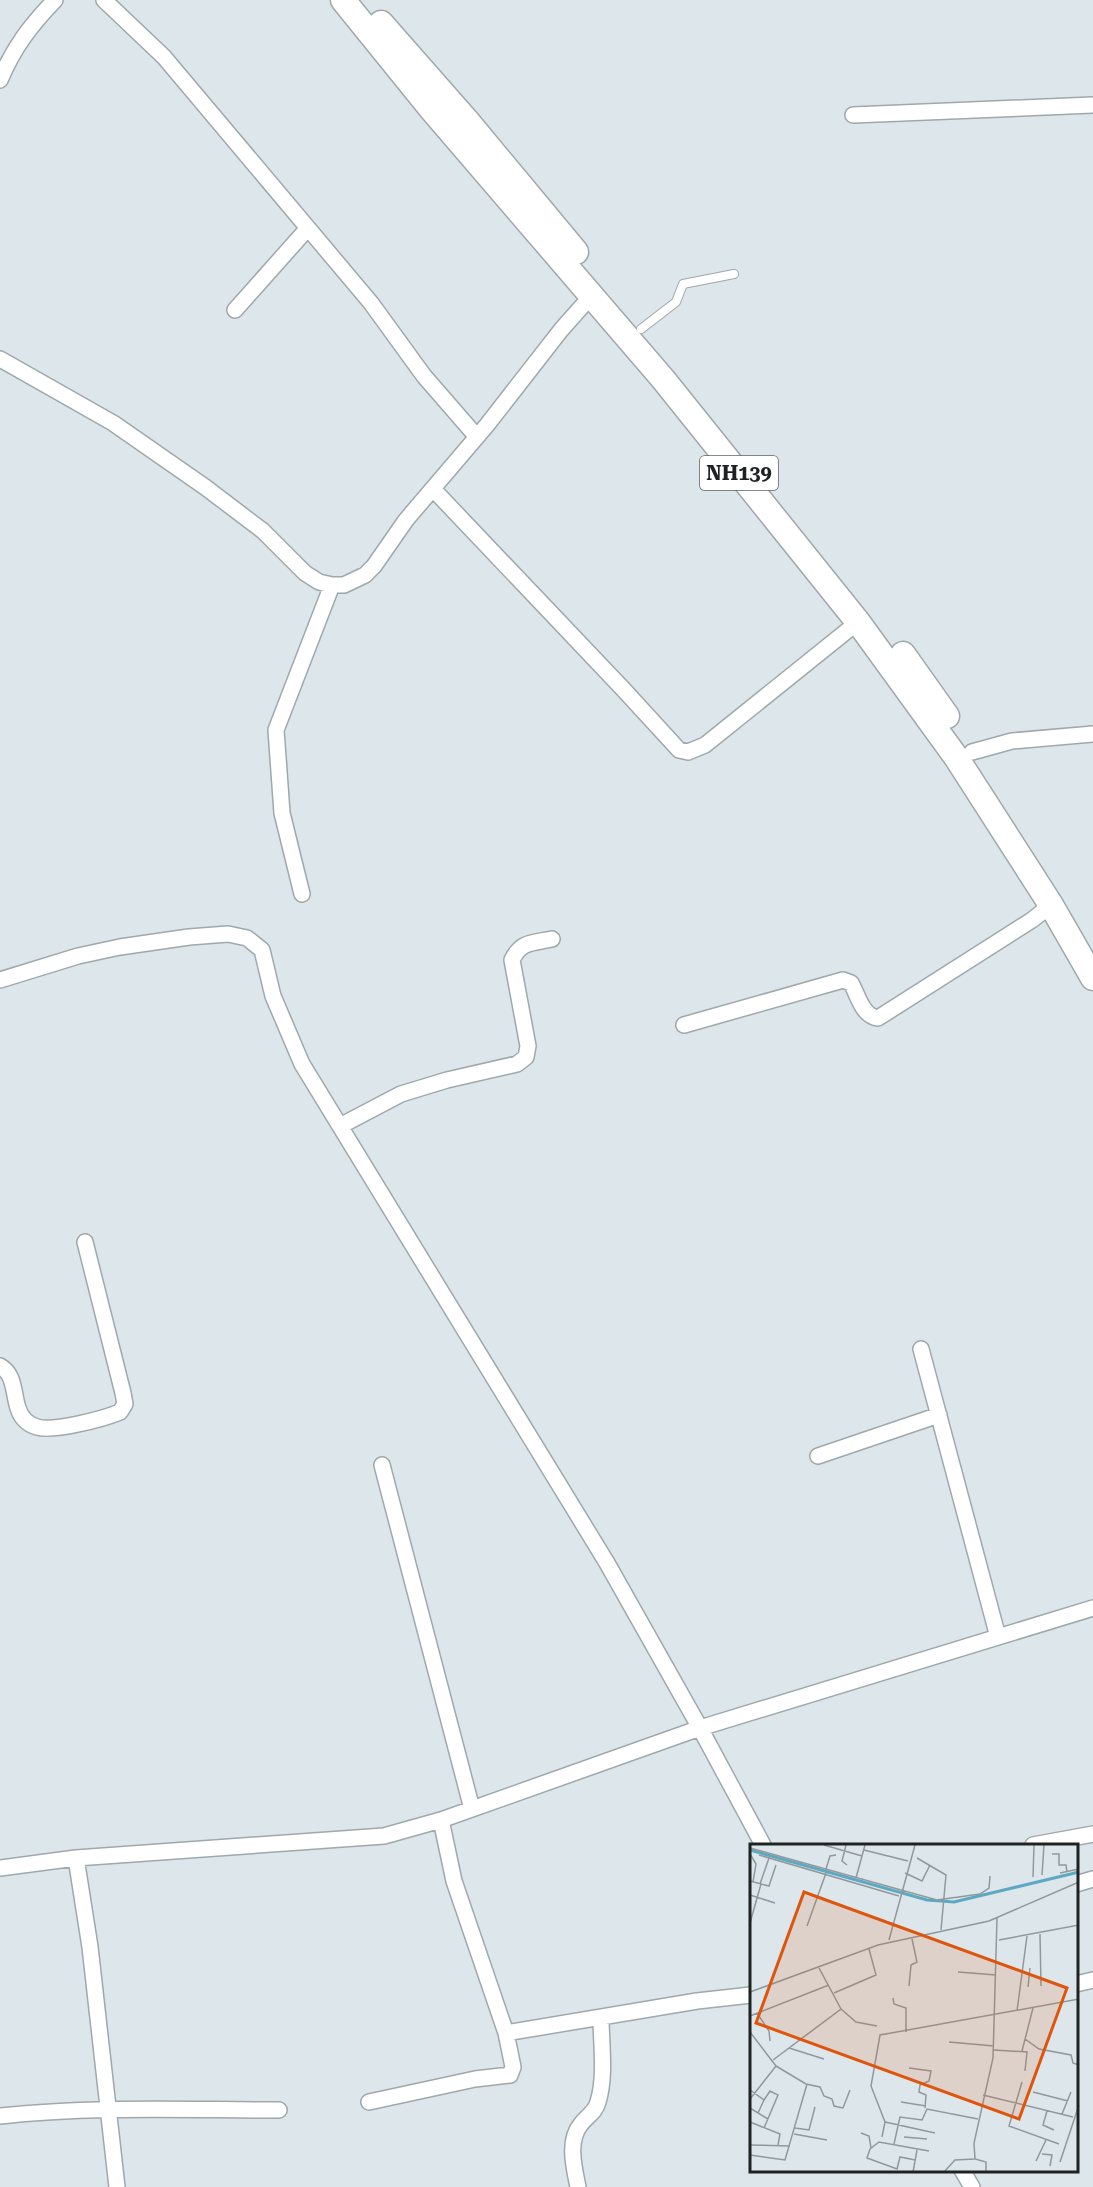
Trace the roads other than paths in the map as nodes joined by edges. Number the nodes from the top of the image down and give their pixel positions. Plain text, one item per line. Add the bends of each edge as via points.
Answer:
1 (54, 0) edge
2 (104, 0) edge
3 (343, 0) edge
4 (363, 0) edge
5 (0, 81) edge
6 (1093, 105) edge
7 (853, 114) dead end
8 (308, 228) junction
9 (734, 274) dead end
10 (592, 295) junction
11 (235, 310) dead end
12 (641, 330) junction
13 (0, 358) edge
14 (477, 437) junction
15 (432, 489) junction
16 (332, 585) junction
17 (858, 622) junction
18 (1093, 734) edge
19 (972, 752) junction
20 (302, 894) dead end
21 (1051, 905) junction
22 (552, 939) dead end
23 (1093, 948) edge
24 (1093, 978) edge
25 (0, 980) edge
26 (684, 1024) dead end
27 (340, 1126) junction
28 (85, 1242) dead end
29 (921, 1349) dead end
30 (0, 1366) edge
31 (939, 1415) junction
32 (818, 1456) dead end
33 (382, 1465) dead end
34 (1093, 1608) edge
35 (998, 1637) junction
36 (700, 1728) junction
37 (472, 1809) junction
38 (441, 1820) junction
39 (1093, 1834) edge
40 (762, 1844) edge
41 (1038, 1844) edge
42 (76, 1858) junction
43 (0, 1868) edge
44 (1093, 1879) edge
45 (1078, 1884) edge
46 (1093, 1980) edge
47 (1078, 1984) edge
48 (750, 1995) edge
49 (601, 2017) junction
50 (506, 2033) junction
51 (369, 2102) dead end
52 (107, 2109) junction
53 (279, 2110) dead end
54 (0, 2116) edge
55 (963, 2172) edge
56 (117, 2187) edge
57 (578, 2187) edge
58 (972, 2187) edge

1 - 5 street via 22,37
2 - 8 street via 164,57
3 - 10 highway, NH139
4 - 12 highway, NH139
6 - 7 street
8 - 11 street
8 - 14 street
9 - 12 lane via 683,284 676,302
10 - 14 street
10 - 17 highway, NH139
12 - 19 highway, NH139 via 882,627
13 - 16 street via 113,423 236,509 305,573
14 - 15 street
15 - 16 street via 374,566 354,581
15 - 17 street via 679,750 688,752 705,745
16 - 20 street via 276,730 282,813
17 - 21 highway, NH139 via 937,728
18 - 19 street via 1012,741
19 - 23 highway, NH139
21 - 24 highway, NH139
21 - 26 street via 878,1018 866,1012 851,983 843,980
22 - 27 street via 524,945 512,960 528,1046 525,1057 517,1064 402,1094
25 - 27 street via 120,947 189,936 228,934 247,938 262,950 285,1026 302,1064
27 - 36 street via 601,1554
28 - 30 street via 123,1393 125,1404 120,1412 52,1429 38,1428 25,1422 6,1369
29 - 31 street
31 - 32 street
31 - 35 street
33 - 37 street
34 - 35 street
35 - 36 street
36 - 37 street
36 - 40 street
37 - 38 street
38 - 42 street via 384,1836
38 - 50 street via 454,1881
39 - 41 street
42 - 43 street
42 - 52 street
44 - 45 street
46 - 47 street
48 - 49 street
49 - 50 street
49 - 57 street via 598,2102 594,2112 575,2131 572,2145
50 - 51 street via 513,2067 510,2075
52 - 53 street
52 - 54 street
52 - 56 street
55 - 58 street

